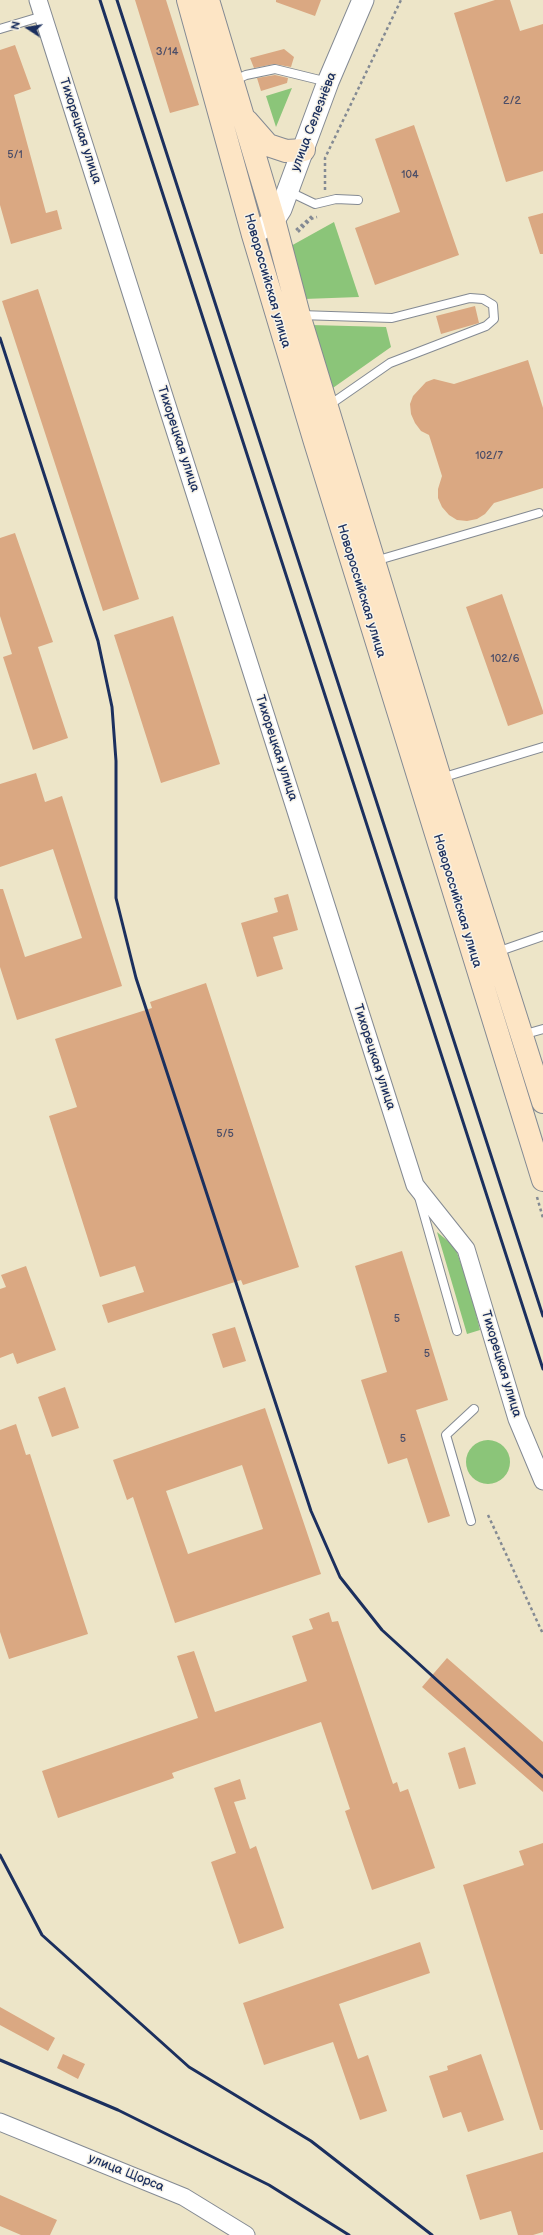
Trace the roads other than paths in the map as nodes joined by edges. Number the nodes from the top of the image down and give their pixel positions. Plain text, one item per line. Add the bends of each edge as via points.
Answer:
1 (188, 0) edge
2 (208, 0) edge
3 (363, 0) edge
4 (40, 8) edge
5 (0, 29) edge
6 (232, 81) junction
7 (328, 82) junction
8 (242, 115) junction
9 (304, 150) junction
10 (287, 191) junction
11 (358, 200) dead end
12 (274, 220) junction
13 (253, 236) junction
14 (299, 315) junction
15 (327, 406) junction
16 (539, 513) dead end
17 (375, 562) junction
18 (543, 747) edge
19 (431, 782) junction
20 (543, 936) edge
21 (497, 952) junction
22 (518, 1036) edge
23 (543, 1102) edge
24 (543, 1180) edge
25 (415, 1185) junction
26 (457, 1331) dead end
27 (474, 1409) dead end
28 (543, 1481) edge
29 (471, 1522) dead end
30 (0, 2122) edge
31 (246, 2235) edge

1 - 13 main road, Новороссийская улица
2 - 6 main road, Новороссийская улица
3 - 7 street, улица Селезнёва
4 - 5 lane
4 - 25 street, Тихорецкая улица
6 - 7 lane via 246,75 275,69
6 - 8 main road, Новороссийская улица
7 - 9 street, улица Селезнёва
8 - 9 main road via 268,145 286,151
8 - 12 main road, Новороссийская улица
9 - 10 street, улица Селезнёва
10 - 11 lane via 315,204 336,199
10 - 12 street, улица Селезнёва
12 - 13 street, улица Селезнёва
12 - 14 main road, Новороссийская улица
13 - 19 main road, Новороссийская улица
14 - 15 main road, Новороссийская улица
14 - 15 lane via 392,318 470,298 483,298 492,305 494,319 486,326 390,363 338,401
15 - 17 main road, Новороссийская улица
16 - 17 lane
17 - 19 main road, Новороссийская улица
18 - 19 lane
19 - 21 main road, Новороссийская улица
19 - 22 main road, Новороссийская улица
20 - 21 lane
21 - 22 main road, Новороссийская улица
22 - 23 main road, Новороссийская улица
22 - 24 main road, Новороссийская улица
25 - 26 lane
25 - 28 street, Тихорецкая улица via 466,1249 517,1418
27 - 29 lane via 446,1435
30 - 31 street, улица Щорса via 184,2197

